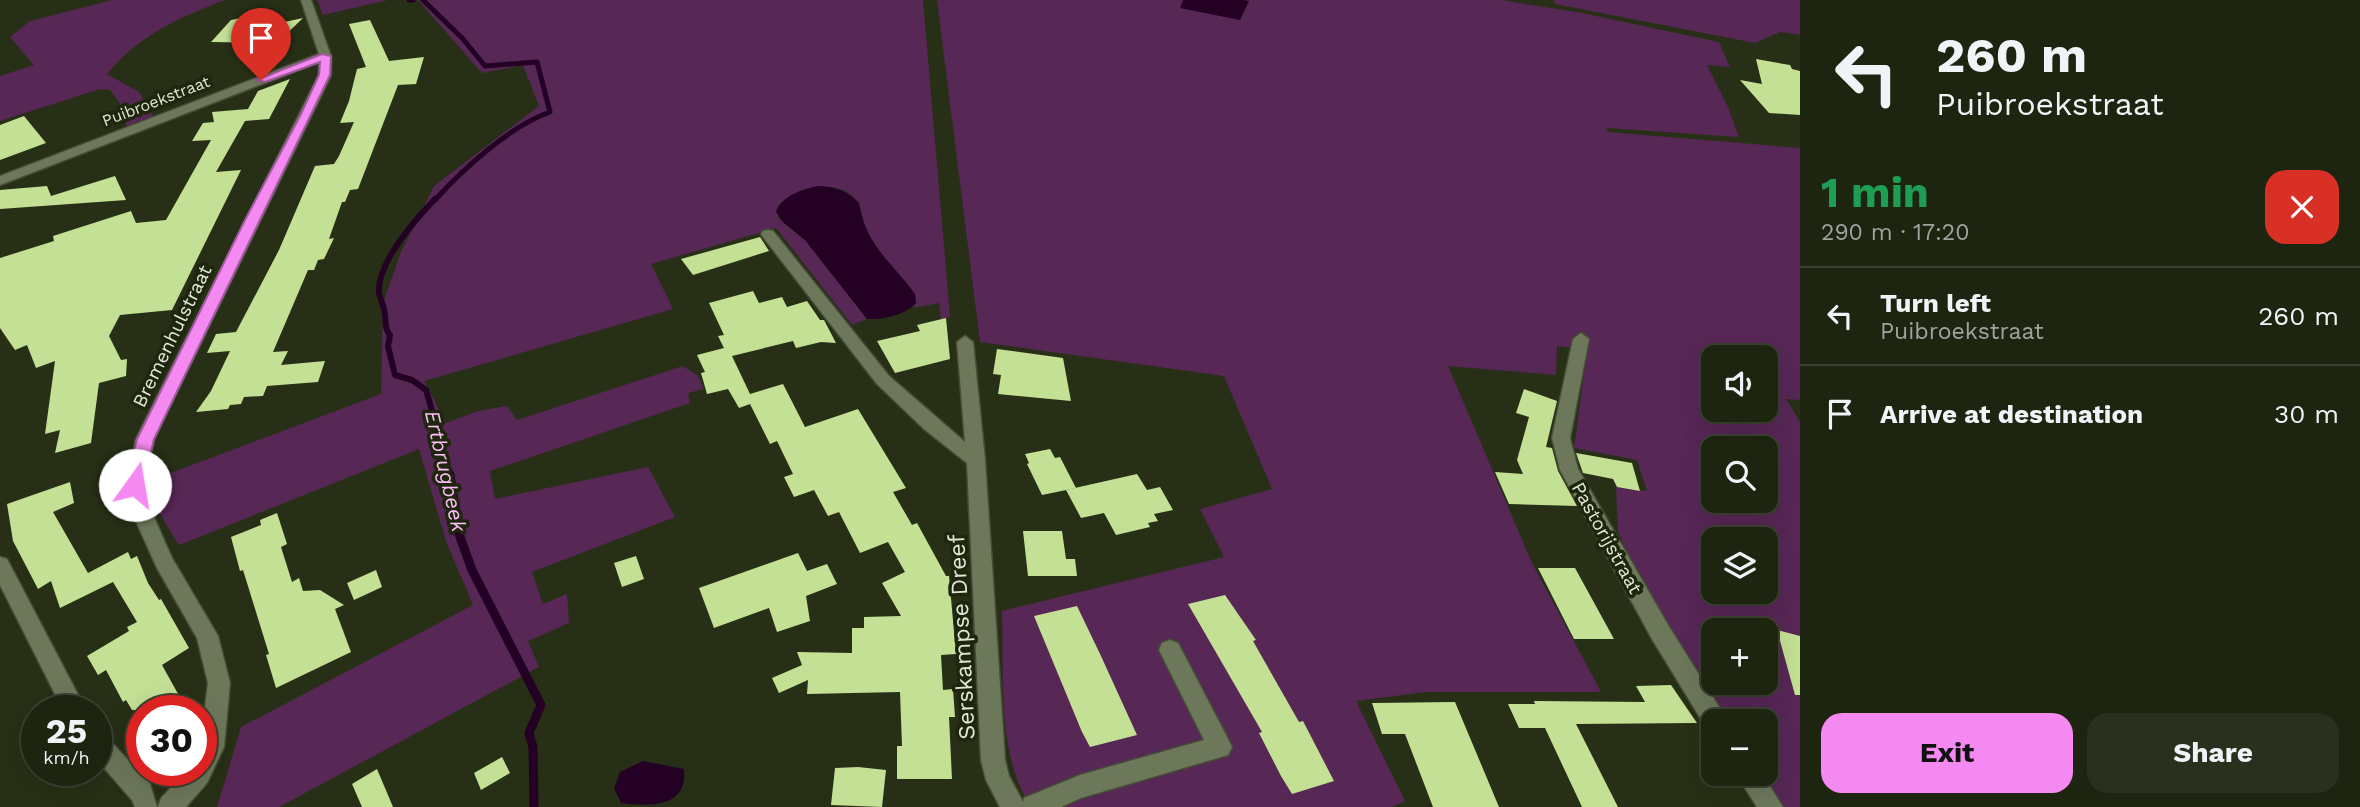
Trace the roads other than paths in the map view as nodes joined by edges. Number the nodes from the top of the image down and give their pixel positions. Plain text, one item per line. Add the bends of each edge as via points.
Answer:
1 (306, 0) edge
2 (325, 56) junction
3 (0, 181) edge
4 (768, 234) dead end
5 (1581, 339) dead end
6 (965, 342) dead end
7 (976, 460) junction
8 (0, 565) edge
9 (1170, 650) dead end
10 (67, 695) edge
11 (1708, 709) edge
12 (112, 759) edge
13 (1756, 786) edge
14 (157, 806) edge
15 (1013, 807) edge
16 (1033, 807) edge
17 (1771, 807) edge

1 - 2 street
2 - 3 street, Puibroekstraat
2 - 14 street, Bremenhulstraat via 325,75 145,439 135,485 139,506 163,562 206,636 219,683 212,747 199,775
4 - 7 street via 883,380
5 - 11 street, Pastorijstraat via 1561,438 1569,470
6 - 7 street, Serskampse Dreef
7 - 15 street, Serskampse Dreef via 993,760
8 - 10 street
9 - 16 street via 1220,747 1080,787
12 - 14 street
13 - 17 street

